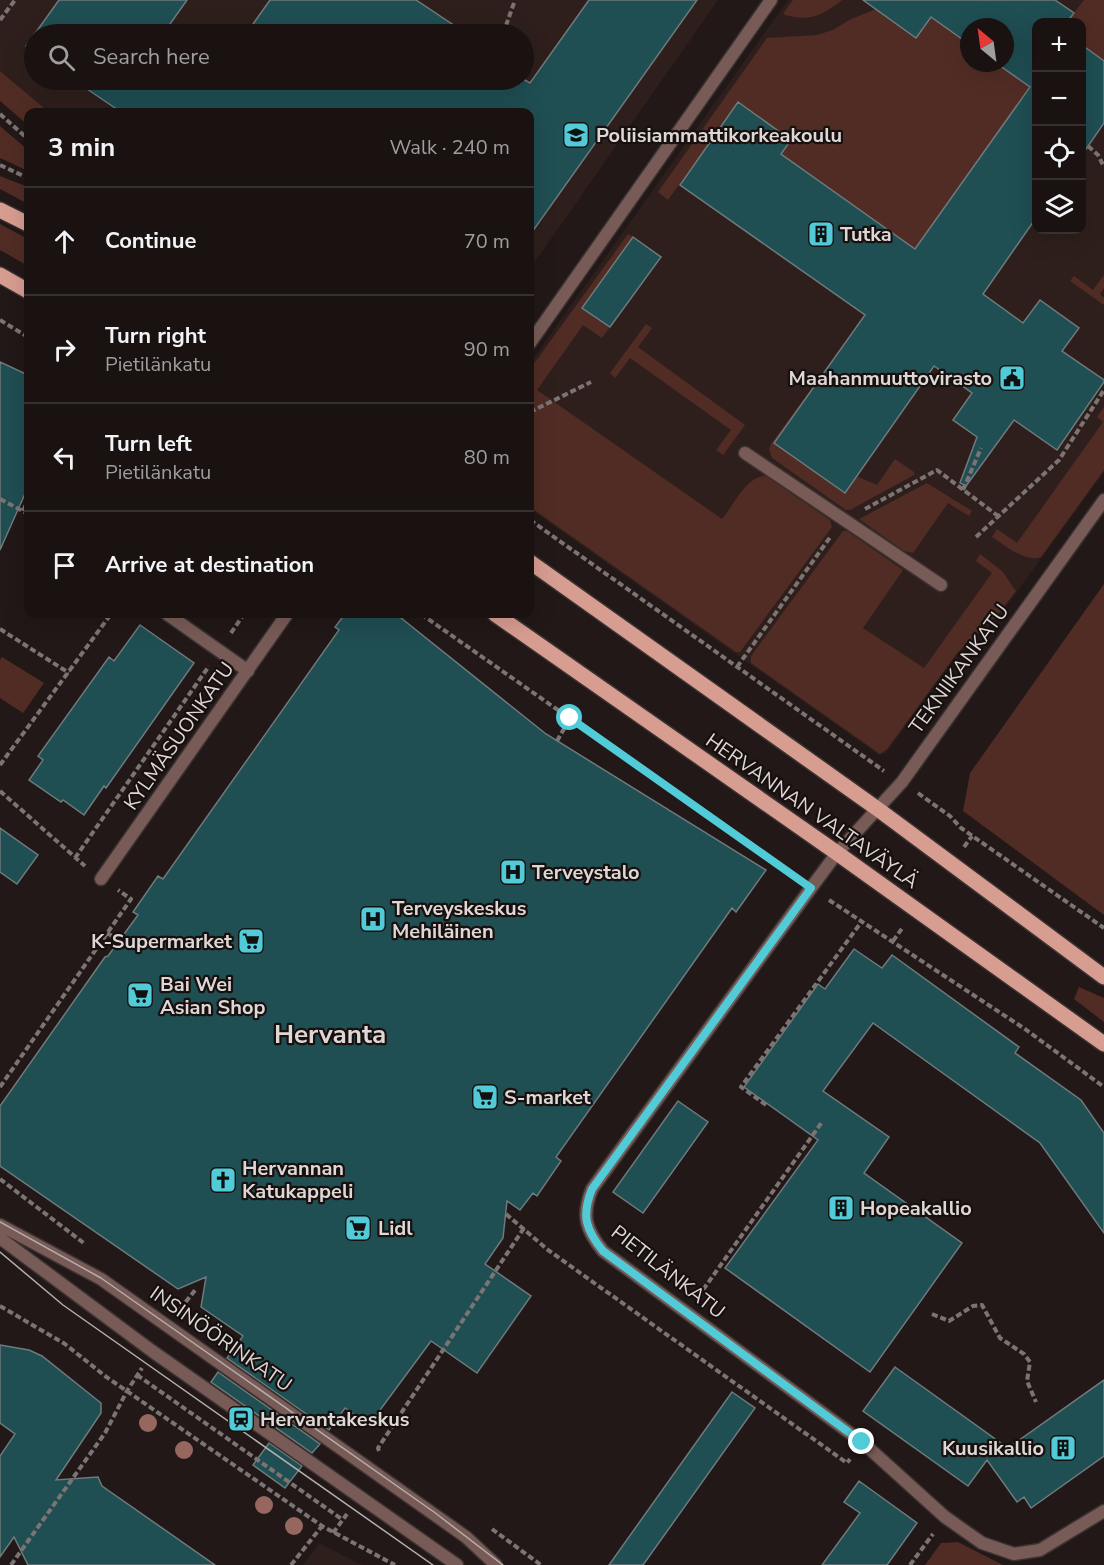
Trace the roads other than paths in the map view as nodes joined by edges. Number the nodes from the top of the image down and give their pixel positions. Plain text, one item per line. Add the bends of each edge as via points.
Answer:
1 (771, 0) edge
2 (0, 210) edge
3 (24, 222) edge
4 (0, 275) edge
5 (24, 289) edge
6 (534, 337) edge
7 (744, 453) dead end
8 (1104, 500) edge
9 (534, 565) edge
10 (941, 585) dead end
11 (173, 618) edge
12 (284, 618) edge
13 (501, 618) edge
14 (248, 671) junction
15 (879, 810) junction
16 (837, 853) junction
17 (101, 879) road end
18 (1104, 977) edge
19 (1104, 1044) edge
20 (0, 1225) edge
21 (0, 1238) edge
22 (1104, 1511) edge
23 (457, 1565) edge
24 (496, 1565) edge

1 - 6 street
2 - 3 main road
4 - 5 main road
7 - 10 street
8 - 15 street, TEKNIIKANKATU
9 - 15 main road, HERVANNAN VALTAVÄYLÄ
11 - 14 street
12 - 14 street, KYLMÄSUONKATU
13 - 16 main road, HERVANNAN VALTAVÄYLÄ
14 - 17 street, KYLMÄSUONKATU
15 - 16 street, TEKNIIKANKATU
15 - 18 main road, HERVANNAN VALTAVÄYLÄ
16 - 19 main road, HERVANNAN VALTAVÄYLÄ
16 - 22 street, PIETILÄNKATU via 592,1189 586,1204 588,1228 603,1251 862,1442 945,1517 982,1543 1014,1554 1040,1550
20 - 24 street, INSINÖÖRINKATU via 101,1279 466,1537
21 - 23 street via 152,1352

